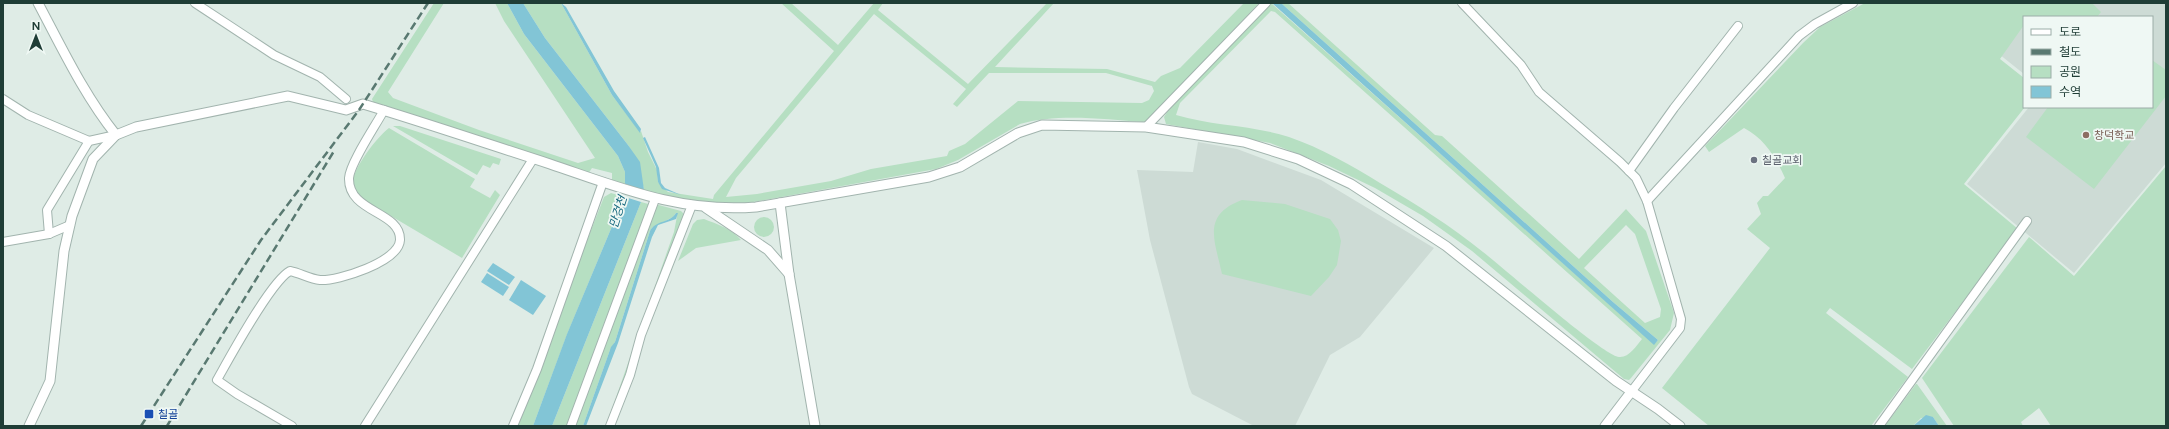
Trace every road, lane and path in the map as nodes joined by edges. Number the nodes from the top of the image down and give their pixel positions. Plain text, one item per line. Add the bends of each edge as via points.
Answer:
1 (38, 3) edge
2 (196, 3) edge
3 (1266, 3) edge
4 (1462, 3) edge
5 (1853, 3) edge
6 (1738, 26) dead end
7 (3, 99) edge
8 (346, 99) dead end
9 (384, 110) junction
10 (1146, 127) junction
11 (116, 135) junction
12 (88, 141) junction
13 (533, 159) junction
14 (1629, 171) junction
15 (608, 183) junction
16 (653, 199) junction
17 (1647, 201) junction
18 (780, 203) junction
19 (692, 206) junction
20 (706, 208) junction
21 (2027, 221) dead end
22 (70, 225) junction
23 (49, 234) junction
24 (3, 242) edge
25 (789, 274) junction
26 (1631, 392) junction
27 (29, 426) edge
28 (292, 426) edge
29 (365, 426) edge
30 (513, 426) edge
31 (571, 426) edge
32 (610, 426) edge
33 (815, 426) edge
34 (1605, 426) edge
35 (1680, 426) edge
36 (1879, 426) edge

1 - 11 street via 85,90
2 - 8 street via 274,55 320,77
3 - 10 street
4 - 14 street via 1521,65 1540,92
5 - 17 street via 1799,36
6 - 14 street
7 - 12 street via 28,115
9 - 11 street via 363,104 346,110 288,96 136,127
9 - 13 street
9 - 28 street via 352,166 349,177 354,195 361,203 394,224 399,232 400,240 395,252 358,272 337,279 319,280 290,271 284,274 268,295 217,380
10 - 18 street via 1042,125 1018,133 960,167 929,177
10 - 26 street via 1244,142 1271,149 1351,184 1446,246
11 - 12 street
11 - 22 street via 93,159
12 - 23 street via 47,210
13 - 15 street
13 - 29 street
14 - 17 street via 1636,178
15 - 16 street
15 - 30 street
16 - 19 street
16 - 31 street
17 - 26 street via 1681,319 1680,328
18 - 20 street via 730,209
18 - 25 street
19 - 20 street
19 - 32 street via 641,335 630,374
20 - 25 street via 768,250
21 - 36 street
22 - 23 street
22 - 27 street via 64,251 50,381
23 - 24 street
25 - 33 street
26 - 34 street
26 - 35 street via 1658,408

